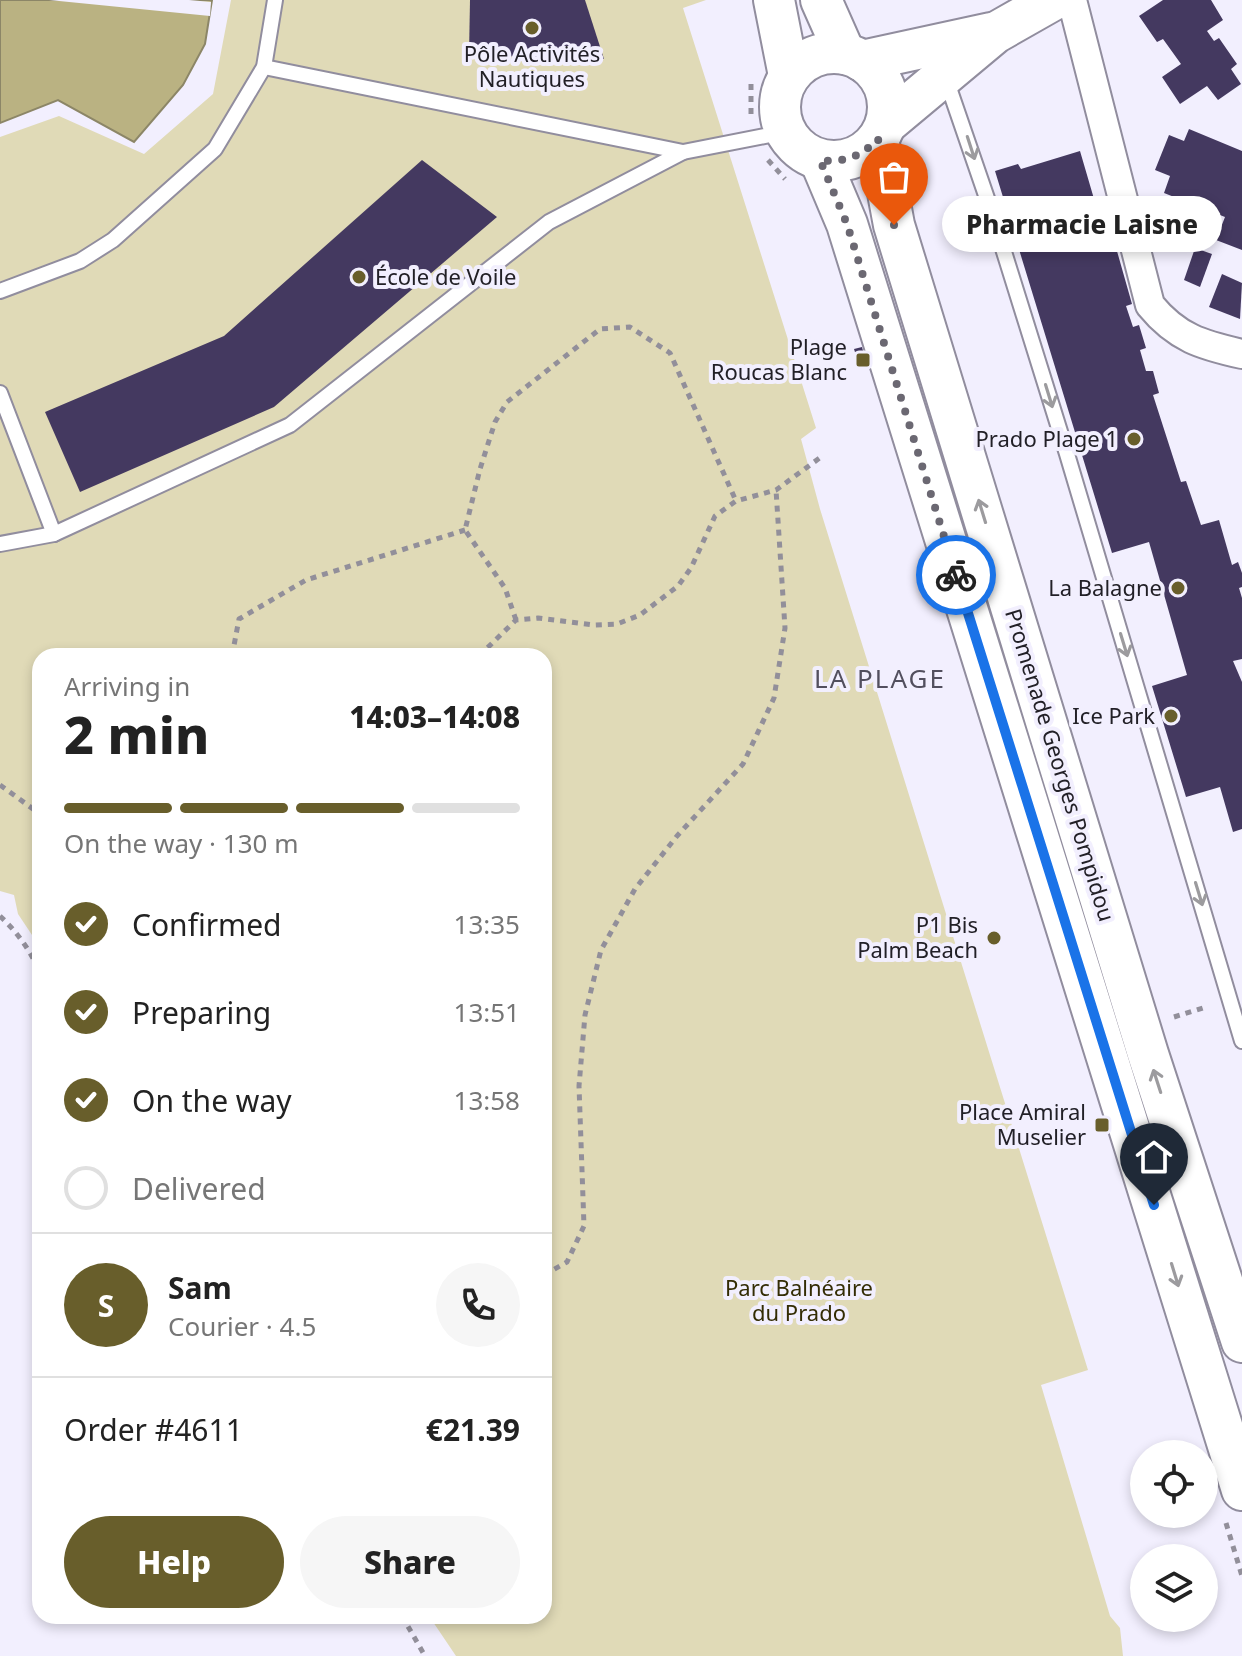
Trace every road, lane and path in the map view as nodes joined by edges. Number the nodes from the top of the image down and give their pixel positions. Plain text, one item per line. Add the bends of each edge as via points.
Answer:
1 (275, 0) edge
2 (774, 0) edge
3 (821, 0) edge
4 (1053, 0) edge
5 (1072, 0) edge
6 (995, 33) junction
7 (854, 57) junction
8 (264, 67) junction
9 (944, 75) junction
10 (789, 76) junction
11 (785, 132) junction
12 (882, 132) junction
13 (683, 152) junction
14 (820, 160) junction
15 (0, 291) edge
16 (1242, 354) edge
17 (0, 393) edge
18 (821, 457) dead end
19 (776, 490) junction
20 (736, 501) junction
21 (465, 530) junction
22 (54, 534) junction
23 (0, 544) edge
24 (516, 620) junction
25 (234, 648) edge
26 (487, 648) edge
27 (0, 785) edge
28 (32, 808) edge
29 (0, 916) edge
30 (32, 958) edge
31 (1242, 1041) edge
32 (552, 1270) edge
33 (1242, 1342) edge
34 (1242, 1490) edge
35 (407, 1624) edge
36 (425, 1656) edge

1 - 8 lane
2 - 10 main road
3 - 7 main road, Promenade Georges Pompidou
4 - 6 main road
5 - 16 street via 1150,305 1166,325 1200,343
6 - 7 main road
6 - 9 main road
7 - 10 main road via 820,54
7 - 12 main road, Promenade Georges Pompidou via 876,72 885,88 888,106
8 - 13 lane
8 - 15 lane via 215,149 113,240 80,261
9 - 12 main road
9 -> 31 lane via 993,214
10 - 11 main road via 779,104
11 - 13 lane
11 - 14 main road, Promenade Georges Pompidou via 806,154
12 - 14 main road via 852,159
33 -> 12 main road, Promenade Georges Pompidou via 898,240
13 - 22 lane via 549,222 290,425
14 -> 34 main road, Promenade Georges Pompidou via 847,224
17 - 22 lane
18 - 19 path
19 - 20 path
19 - 32 path via 785,628 774,698 743,764 635,889 601,950 585,1015 579,1086 584,1226 567,1262
20 - 21 path via 670,353 630,327 600,329 507,402 483,457
20 - 24 path via 715,516 678,586 640,615 617,624 593,625
21 - 24 path via 505,588
21 - 25 path via 306,580 239,619
22 - 23 lane
24 - 26 path
27 - 28 path
29 - 30 path
35 - 36 path

